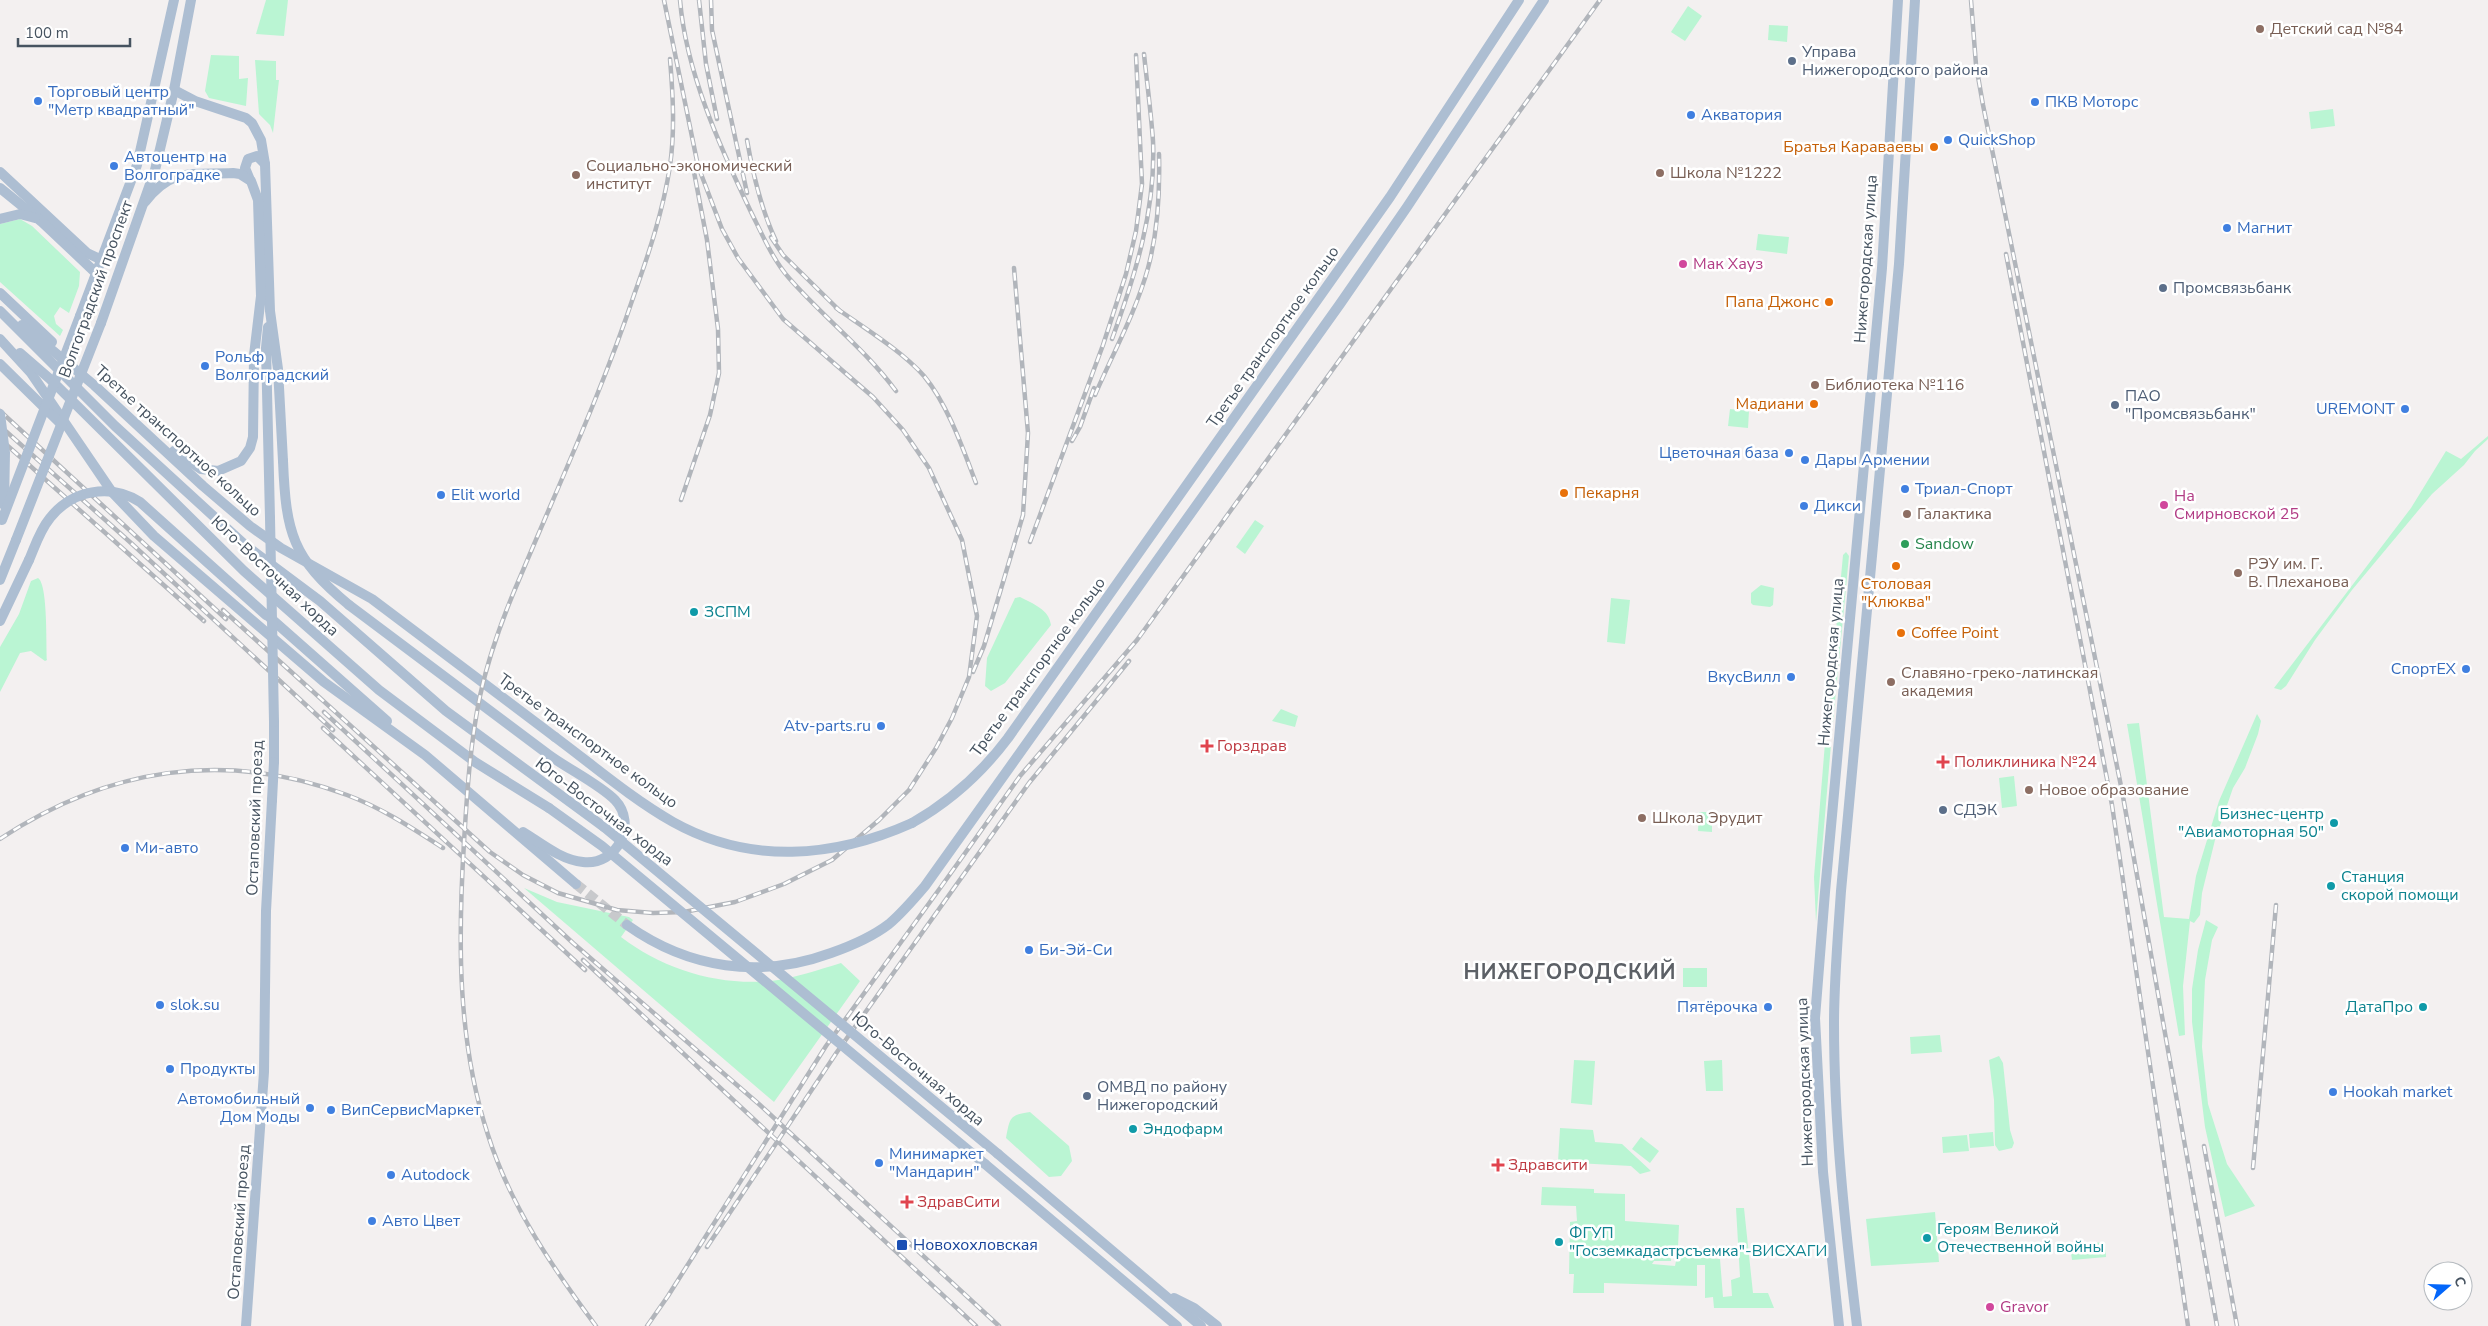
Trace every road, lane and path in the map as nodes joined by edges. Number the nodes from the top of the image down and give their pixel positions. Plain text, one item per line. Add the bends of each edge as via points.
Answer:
1 (174, 0) edge
2 (191, 0) edge
3 (1544, 0) edge
4 (1898, 0) edge
5 (1916, 0) edge
6 (1518, 1) edge
7 (174, 90) junction
8 (265, 164) junction
9 (2, 179) edge
10 (251, 181) junction
11 (145, 202) junction
12 (0, 219) edge
13 (42, 222) junction
14 (102, 260) junction
15 (97, 274) junction
16 (0, 293) edge
17 (0, 307) edge
18 (0, 311) edge
19 (270, 311) junction
20 (0, 338) edge
21 (0, 364) edge
22 (94, 386) junction
23 (0, 414) edge
24 (143, 430) junction
25 (99, 474) junction
26 (1, 523) edge
27 (0, 580) edge
28 (0, 621) edge
29 (425, 755) junction
30 (487, 808) junction
31 (576, 884) tunnel mouth
32 (627, 925) tunnel mouth
33 (1154, 1286) junction
34 (246, 1326) edge
35 (1177, 1326) edge
36 (1201, 1326) edge
37 (1217, 1326) edge
38 (1839, 1326) edge
39 (1857, 1326) edge

1 - 14 main road, Волгоградский проспект via 144,138
2 - 7 main road, Волгоградский проспект
3 - 32 main road via 1346,296 925,886 888,924 837,951 790,965 740,969 706,963 670,951
4 - 38 main road, Нижегородская улица via 1882,268 1824,892 1816,1018 1822,1172
5 - 39 main road, Нижегородская улица via 1899,264 1835,981 1840,1156
6 - 24 main road, Третье транспортное кольцо, bridge via 1390,197 983,770 952,797 912,823 858,844 806,852 750,848 706,836 661,815 372,599 281,548 250,526
7 - 8 main road via 195,101 246,118 261,140
7 - 11 main road, Волгоградский проспект
8 - 10 main road via 257,156 248,159 245,168
8 - 19 main road
9 - 13 main road
9 - 14 main road via 87,253
10 - 11 main road via 233,173 171,177
10 - 24 main road via 258,200 261,296 254,355 254,426 250,448 233,466 210,471 192,464
11 - 27 main road, Волгоградский проспект, bridge
12 - 13 main road via 20,214
13 - 15 main road
14 - 15 main road, Волгоградский проспект
15 - 26 main road, Волгоградский проспект, bridge
16 - 22 main road
17 - 22 main road, Третье транспортное кольцо
18 - 33 main road, Юго-Восточная хорда, bridge via 115,426 246,544 320,601 446,711 619,839
19 - 30 main road, bridge via 278,369 288,521 295,544 307,565 349,605 615,800 624,822 623,838 608,856 596,862 582,862 553,851
19 - 34 main road, Остаповский проезд, bridge via 266,348 274,762 266,911 264,1072
20 - 25 main road via 31,373
20 - 35 main road, Юго-Восточная хорда, bridge via 50,380 244,571 379,690 475,762 602,846
21 - 25 main road via 58,421
22 - 24 main road, Третье транспортное кольцо
23 - 26 main road, bridge via 6,483
25 - 29 main road via 124,506 154,536 260,630 324,682
28 - 29 main road, bridge via 44,527 62,505 88,493 115,492 140,502
29 - 30 main road
30 - 31 main road
33 - 36 main road, Юго-Восточная хорда
33 - 37 main road via 1194,1308

